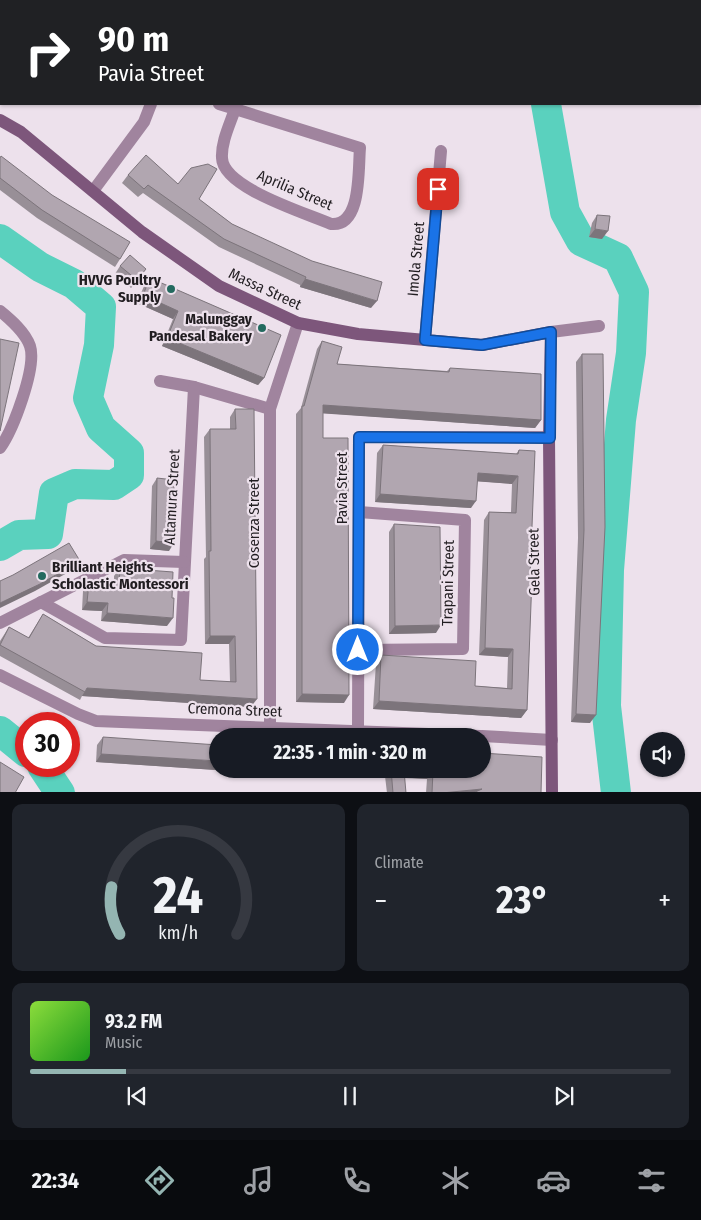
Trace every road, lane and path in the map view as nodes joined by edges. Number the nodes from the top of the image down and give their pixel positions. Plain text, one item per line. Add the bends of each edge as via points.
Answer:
1 (151, 105) edge
2 (221, 105) edge
3 (235, 109) junction
4 (0, 120) edge
5 (441, 151) dead end
6 (93, 191) junction
7 (0, 311) edge
8 (298, 323) junction
9 (599, 326) dead end
10 (551, 332) junction
11 (425, 340) junction
12 (160, 382) dead end
13 (194, 387) junction
14 (270, 409) junction
15 (550, 438) junction
16 (0, 448) edge
17 (358, 512) junction
18 (184, 562) junction
19 (41, 602) junction
20 (0, 624) edge
21 (358, 650) junction
22 (0, 674) edge
23 (270, 728) joint
24 (358, 728) edge
25 (491, 737) edge
26 (552, 740) junction
27 (552, 792) edge

1 - 6 street via 144,122
2 - 3 street
3 - 3 street, Aprilia Street via 222,159 227,172 237,182 331,224 339,225 351,215 360,148
4 - 6 street, Massa Street via 21,132
5 - 11 street, Imola Street
6 - 8 street, Massa Street via 142,232 219,286
7 - 16 street via 30,346 31,361 13,425
8 - 11 street, Massa Street via 358,334
8 - 14 street, Cosenza Street
9 - 10 street, Massa Street
10 - 11 street, Massa Street via 482,345
10 - 15 street, Gela Street
12 - 13 street
13 - 14 street
13 - 18 street, Altamura Street
14 - 23 street, Cosenza Street
15 - 17 street, Pavia Street via 359,437
15 - 26 street, Gela Street
17 - 21 street, Pavia Street
17 - 21 street, Trapani Street via 465,520 463,649
18 - 19 street via 124,560
18 - 19 street, Altamura Street via 181,640 105,638
19 - 20 street
21 - 24 street, Pavia Street
22 - 23 street, Cremona Street via 96,721
25 - 26 street, Cremona Street
26 - 27 street, Gela Street

